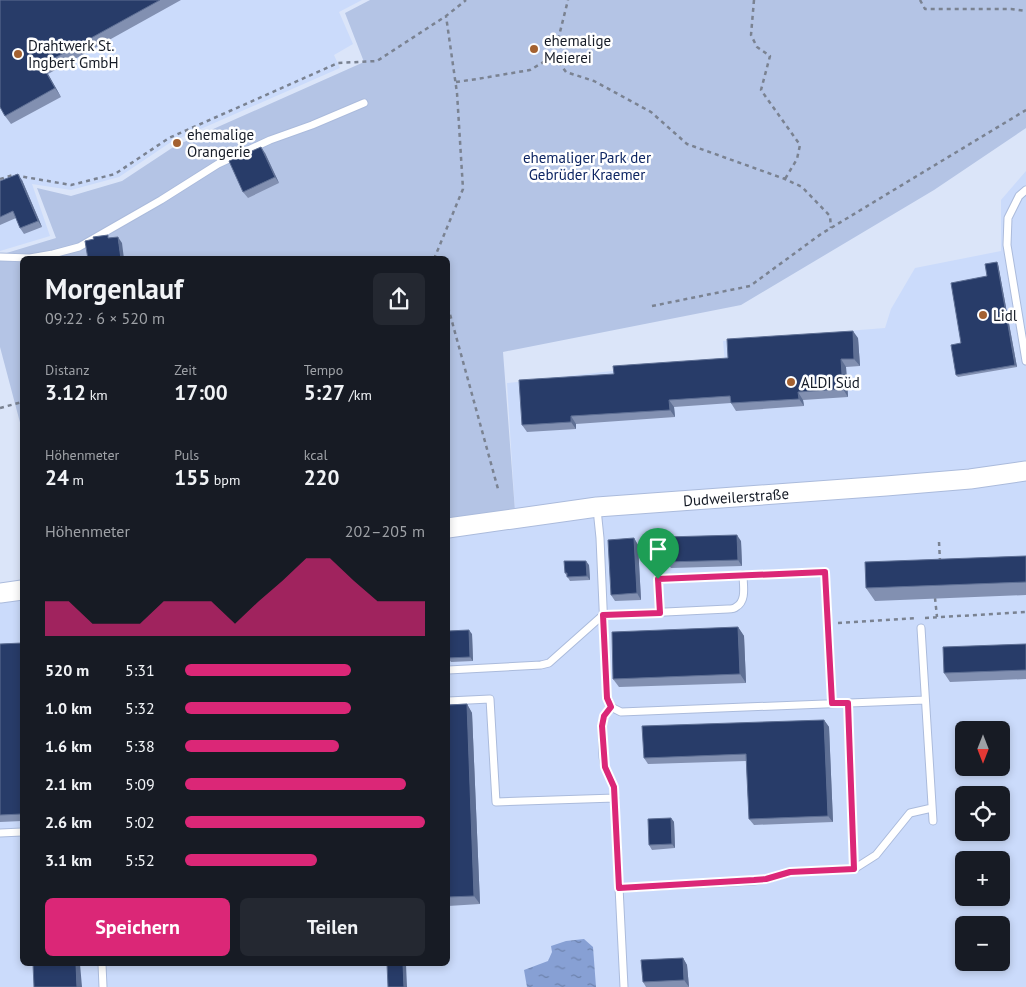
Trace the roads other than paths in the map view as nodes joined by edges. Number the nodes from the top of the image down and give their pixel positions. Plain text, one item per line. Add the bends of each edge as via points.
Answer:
1 (364, 103) dead end
2 (1026, 190) edge
3 (42, 256) edge
4 (0, 257) edge
5 (20, 258) edge
6 (1026, 362) edge
7 (1026, 471) edge
8 (597, 507) junction
9 (450, 528) edge
10 (743, 575) junction
11 (20, 590) edge
12 (0, 593) edge
13 (660, 613) junction
14 (603, 615) junction
15 (921, 628) dead end
16 (450, 670) edge
17 (925, 700) junction
18 (450, 701) edge
19 (832, 703) junction
20 (848, 703) junction
21 (611, 707) junction
22 (615, 798) junction
23 (932, 808) junction
24 (933, 821) dead end
25 (20, 832) edge
26 (0, 833) edge
27 (854, 869) junction
28 (619, 888) junction
29 (102, 966) edge
30 (103, 987) edge
31 (624, 987) edge

1 - 3 lane via 218,164 79,247
2 - 6 lane via 1019,196 1008,218 1007,245
4 - 5 lane
7 - 8 main road, Dudweilerstraße via 970,479
8 - 9 main road, Dudweilerstraße
8 - 14 lane
10 - 13 lane via 744,593 737,607
10 - 13 lane via 658,579
10 - 19 lane via 825,572
11 - 12 main road
13 - 14 lane
14 - 16 lane via 549,663
14 - 21 lane via 607,698
15 - 17 lane
17 - 20 lane
17 - 23 lane
18 - 22 lane via 490,699 496,802
19 - 20 lane
19 - 21 lane via 621,712
20 - 27 lane
21 - 22 lane via 602,726 605,767
22 - 28 lane
23 - 24 lane
23 - 27 lane via 910,813 876,855
25 - 26 lane
27 - 28 lane via 790,872 754,880
28 - 31 lane
29 - 30 lane

